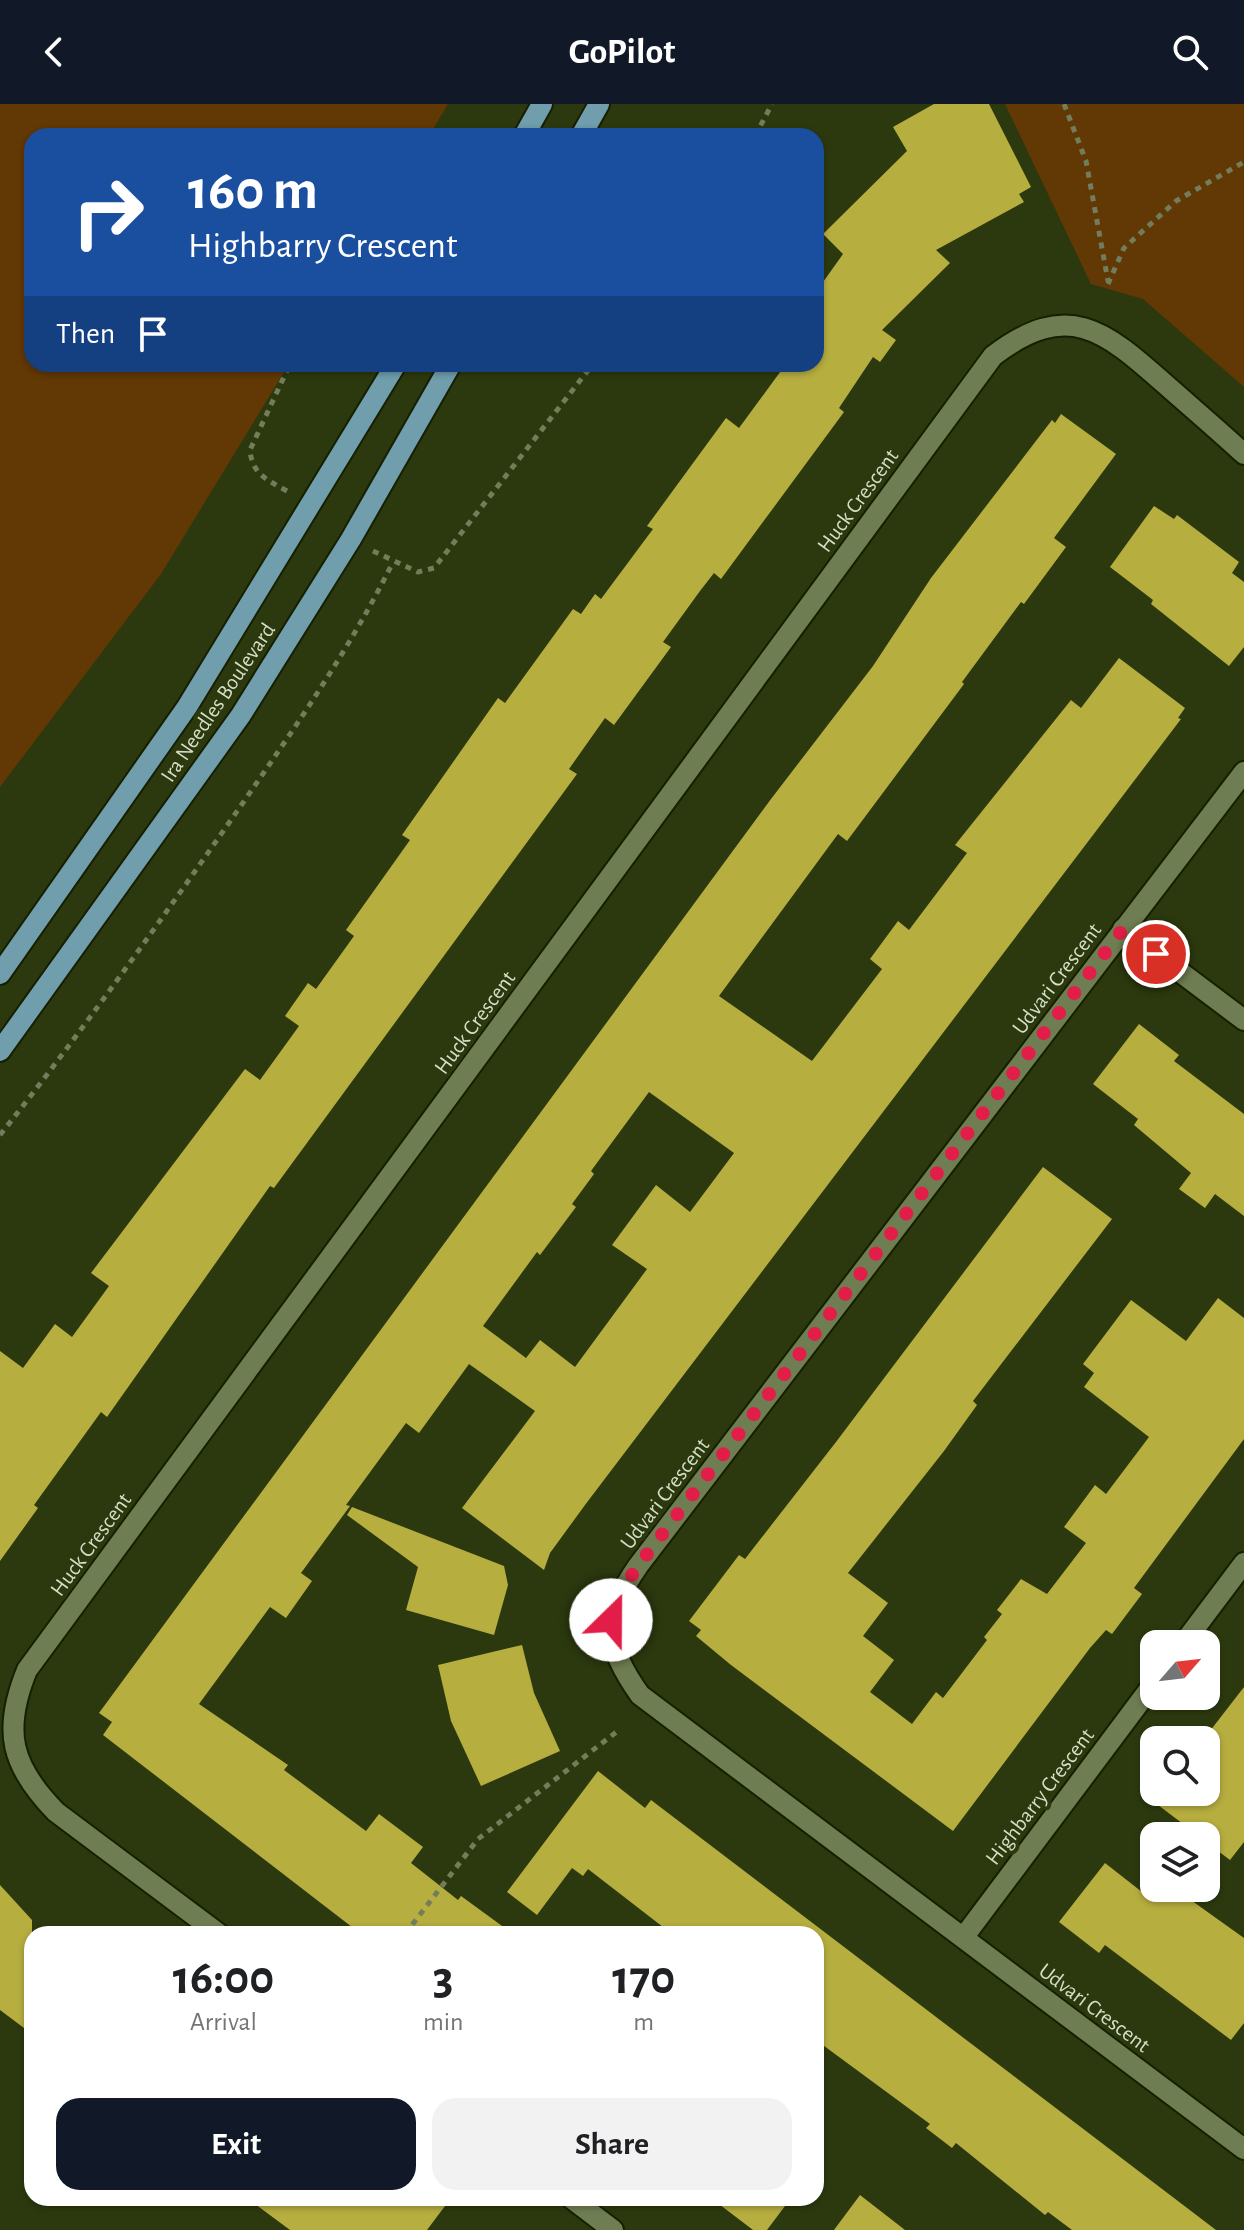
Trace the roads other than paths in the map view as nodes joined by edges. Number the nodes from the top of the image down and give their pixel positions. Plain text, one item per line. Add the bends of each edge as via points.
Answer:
1 (542, 104) edge
2 (599, 104) edge
3 (528, 128) edge
4 (586, 128) edge
5 (391, 372) edge
6 (446, 372) edge
7 (1244, 454) edge
8 (1244, 772) edge
9 (1123, 929) junction
10 (0, 974) edge
11 (1244, 1020) edge
12 (0, 1051) edge
13 (1244, 1563) edge
14 (1194, 1630) edge
15 (1140, 1702) edge
16 (208, 1926) edge
17 (963, 1938) junction
18 (1244, 2149) edge
19 (582, 2206) edge
20 (613, 2230) edge

1 - 3 main road
2 - 4 main road
5 - 10 main road, Ira Needles Boulevard via 187,707
6 - 12 main road, Ira Needles Boulevard via 241,715
7 - 16 street, Huck Crescent via 1130,353 1097,332 1068,325 1042,329 1017,338 993,356 27,1670 12,1722 22,1770 36,1791 56,1812
8 - 9 street, Udvari Crescent
9 - 11 street
9 - 17 street, Udvari Crescent via 638,1566 618,1596 611,1620 613,1648 640,1695
13 - 14 street
15 - 17 street, Highbarry Crescent
17 - 18 street, Udvari Crescent
19 - 20 street

